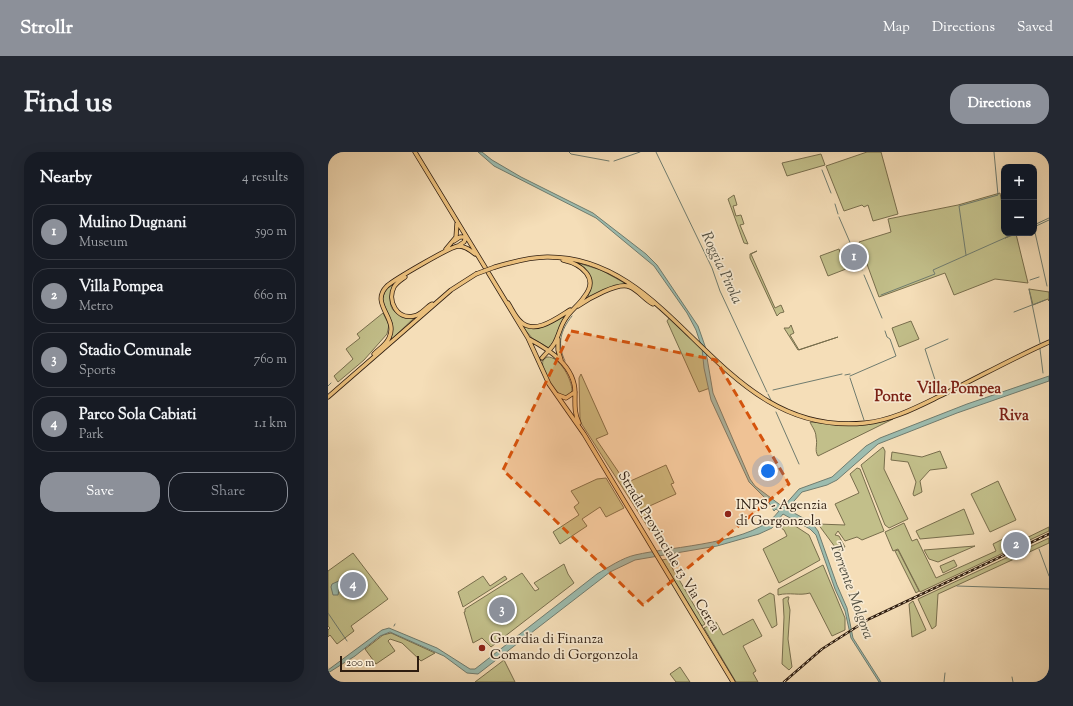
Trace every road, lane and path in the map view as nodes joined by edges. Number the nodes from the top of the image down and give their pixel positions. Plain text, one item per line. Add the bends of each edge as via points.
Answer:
1 (415, 152) edge
2 (457, 222) junction
3 (466, 237) junction
4 (454, 245) junction
5 (478, 255) junction
6 (549, 257) junction
7 (418, 268) junction
8 (495, 285) junction
9 (438, 301) junction
10 (659, 307) junction
11 (573, 308) junction
12 (569, 314) junction
13 (559, 332) junction
14 (528, 338) junction
15 (1049, 342) edge
16 (549, 350) junction
17 (557, 357) junction
18 (542, 358) junction
19 (370, 361) junction
20 (540, 363) junction
21 (562, 363) junction
22 (575, 392) junction
23 (555, 393) junction
24 (328, 397) edge
25 (584, 434) junction
26 (733, 682) edge

1 - 2 main road, Strada Provinciale 13 Via Cerca
2 - 3 main road, Strada Provinciale 13 Via Cerca
2 - 4 main road
3 - 4 main road via 464,242
3 - 4 main road via 458,238
3 - 5 main road, Strada Provinciale 13 Via Cerca
4 - 5 main road
4 - 7 main road
5 - 8 main road, Strada Provinciale 13 Via Cerca
6 - 9 main road, bridge via 518,261 476,274
6 - 10 main road via 580,261 608,271 632,285
6 - 11 main road via 578,264 587,274 588,291
7 - 9 main road via 394,287 392,299 395,309 404,315 413,316
7 - 19 main road via 390,284 383,292 381,305 390,320 392,331
8 - 11 main road via 519,320 528,326 540,326
8 - 14 main road, Strada Provinciale 13 Via Cerca
9 - 19 main road
10 - 12 main road via 631,287 622,286 611,288
10 - 15 main road via 748,388 775,406 802,417 849,424 879,421 900,415
11 - 12 main road
12 - 13 main road
13 - 16 main road
13 - 21 main road via 558,350
14 - 16 main road, Strada Provinciale 13 Via Cerca
14 - 20 main road, Strada Provinciale 13 Via Cerca
16 - 17 main road, Strada Provinciale 13 Via Cerca
16 - 18 main road
17 - 18 main road via 550,354
17 - 21 main road, Strada Provinciale 13 Via Cerca
18 - 20 main road
19 - 24 main road
20 - 23 main road, Strada Provinciale 13 Via Cerca via 542,373
21 - 22 main road, Strada Provinciale 13 Via Cerca via 572,378
22 - 23 main road via 566,398
22 - 25 main road, Strada Provinciale 13 Via Cerca via 575,410
23 - 25 main road, Strada Provinciale 13 Via Cerca
25 - 26 main road, Strada Provinciale 13 Via Cerca

